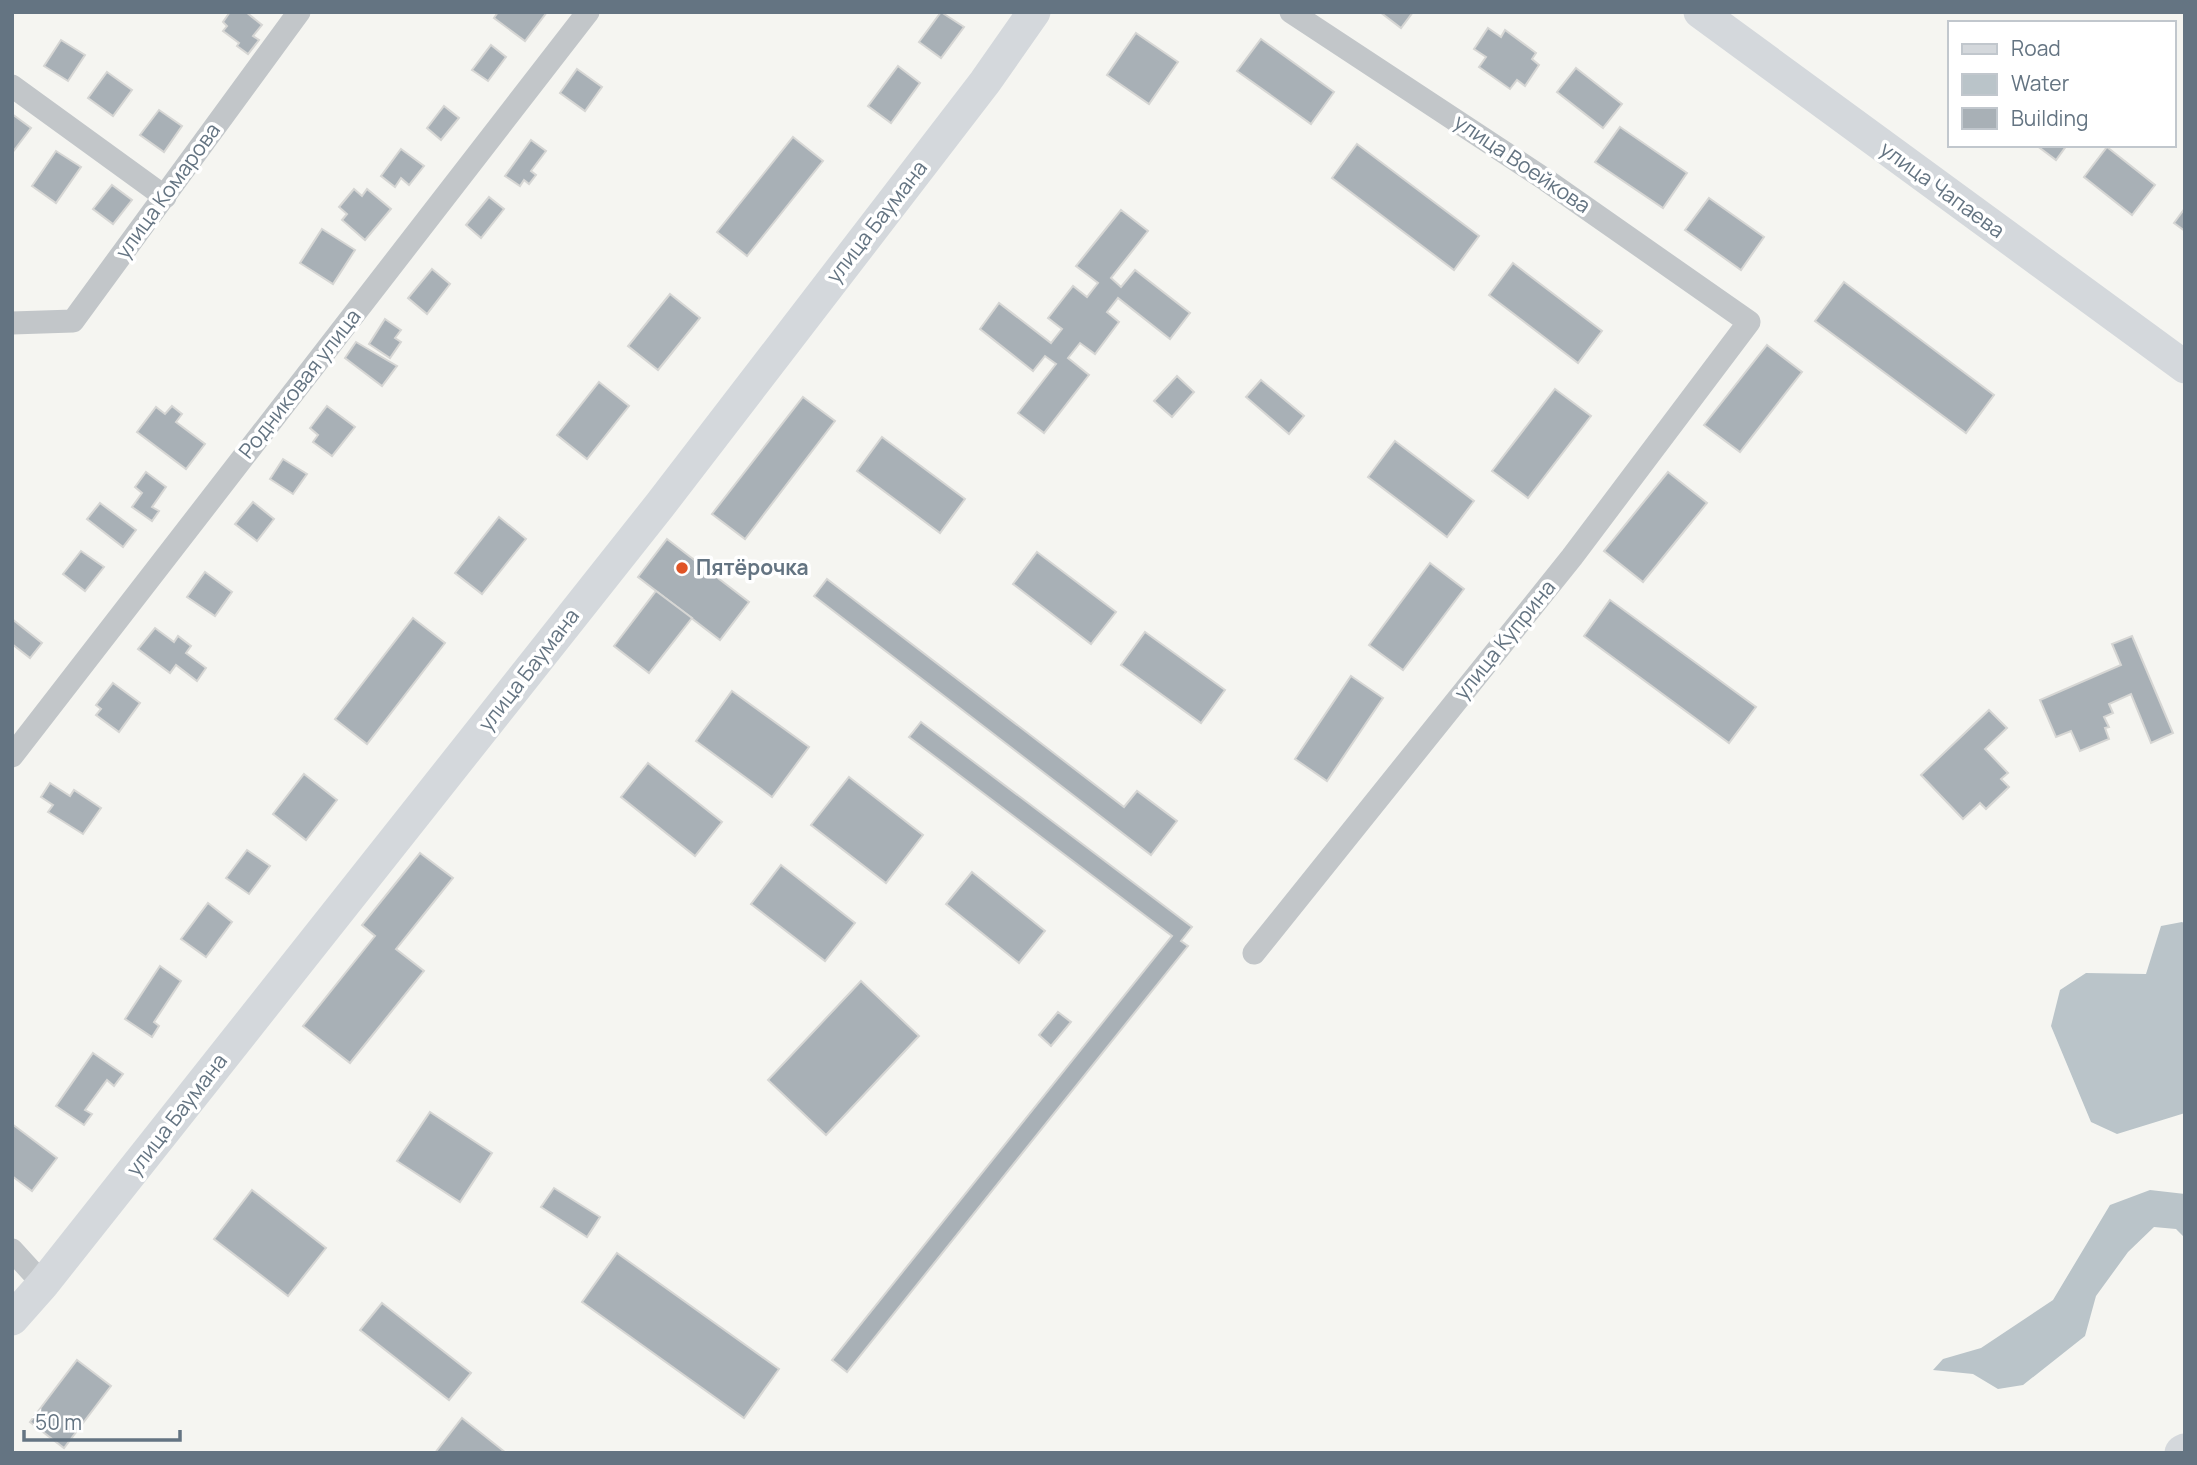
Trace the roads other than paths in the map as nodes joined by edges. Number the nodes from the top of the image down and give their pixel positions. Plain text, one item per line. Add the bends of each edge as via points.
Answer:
1 (588, 12) edge
2 (1034, 12) edge
3 (1291, 12) edge
4 (1700, 12) edge
5 (296, 13) edge
6 (12, 86) edge
7 (165, 197) junction
8 (1749, 322) joint
9 (12, 323) edge
10 (2185, 367) edge
11 (12, 756) edge
12 (1254, 953) dead end
13 (12, 1250) edge
14 (43, 1284) junction
15 (12, 1319) edge

1 - 11 street, Родниковая улица
2 - 14 street, улица Баумана via 660,505
3 - 8 street, улица Воейкова via 1546,180
4 - 10 street, улица Чапаева
5 - 7 street, улица Комарова
6 - 7 street
7 - 9 street, улица Комарова via 73,321
8 - 12 street, улица Куприна via 1572,557
13 - 14 street
14 - 15 street, улица Баумана

